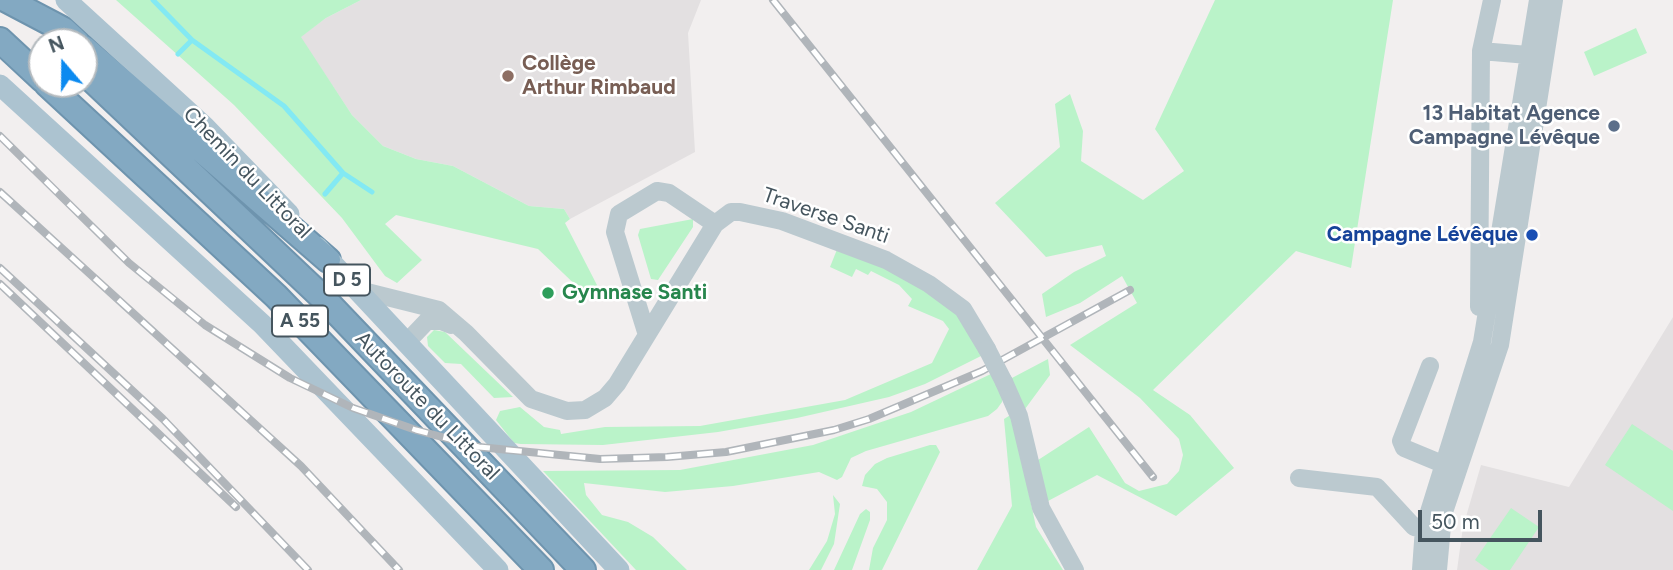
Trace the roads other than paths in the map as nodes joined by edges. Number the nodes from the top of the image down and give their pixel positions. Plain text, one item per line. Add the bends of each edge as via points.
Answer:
1 (6, 0) edge
2 (66, 0) edge
3 (1492, 0) edge
4 (1538, 0) edge
5 (1555, 0) edge
6 (36, 28) edge
7 (60, 28) edge
8 (0, 40) edge
9 (1481, 51) junction
10 (1528, 55) junction
11 (98, 60) edge
12 (28, 66) edge
13 (0, 85) edge
14 (98, 85) edge
15 (62, 98) edge
16 (1535, 121) junction
17 (1532, 144) junction
18 (1480, 192) junction
19 (1506, 200) junction
20 (715, 224) junction
21 (1497, 255) junction
22 (328, 260) junction
23 (355, 289) junction
24 (1504, 320) junction
25 (1485, 325) junction
26 (466, 333) junction
27 (647, 335) junction
28 (406, 343) junction
29 (1430, 366) dead end
30 (1445, 465) junction
31 (1299, 478) dead end
32 (1432, 530) junction
33 (498, 570) edge
34 (541, 570) edge
35 (583, 570) edge
36 (619, 570) edge
37 (1075, 570) edge
38 (1421, 570) edge
39 (1438, 570) edge

1 - 6 highway
1 - 7 highway
2 - 22 main road, Chemin du Littoral / D 5 via 248,169
3 - 9 street
4 - 10 street
5 - 16 street
8 - 12 highway
9 - 10 street
9 - 18 street
10 - 16 street via 1535,71 1531,102
10 - 19 street
11 - 22 highway
13 - 33 main road via 262,324
14 - 35 highway, Autoroute du Littoral / A 55 via 324,299
15 - 34 highway, Autoroute du Littoral / A 55 via 276,296
16 - 17 street
17 - 19 street via 1523,154 1516,192
17 - 24 street
18 - 19 street
18 - 25 street via 1479,308
19 - 21 street
20 - 27 street
20 - 27 street via 669,192 657,191 618,214 615,232
20 - 37 street, Traverse Santi, bridge via 731,212 782,221 866,251 954,302 970,319 1004,382 1019,416 1041,508
21 - 24 street via 1502,269 1498,305
21 - 25 street
22 - 23 main road, Chemin du Littoral / D 5
23 - 26 street via 439,310
23 - 28 main road, Chemin du Littoral / D 5
24 - 32 street via 1500,345
25 - 30 street
26 - 27 street via 531,399 568,411 585,410 605,398
26 - 28 street via 427,321
28 - 36 main road, Chemin du Littoral / D 5
29 - 30 street via 1401,441 1404,448
30 - 32 street
31 - 32 street via 1377,487 1413,527
32 - 38 street
32 - 39 street

